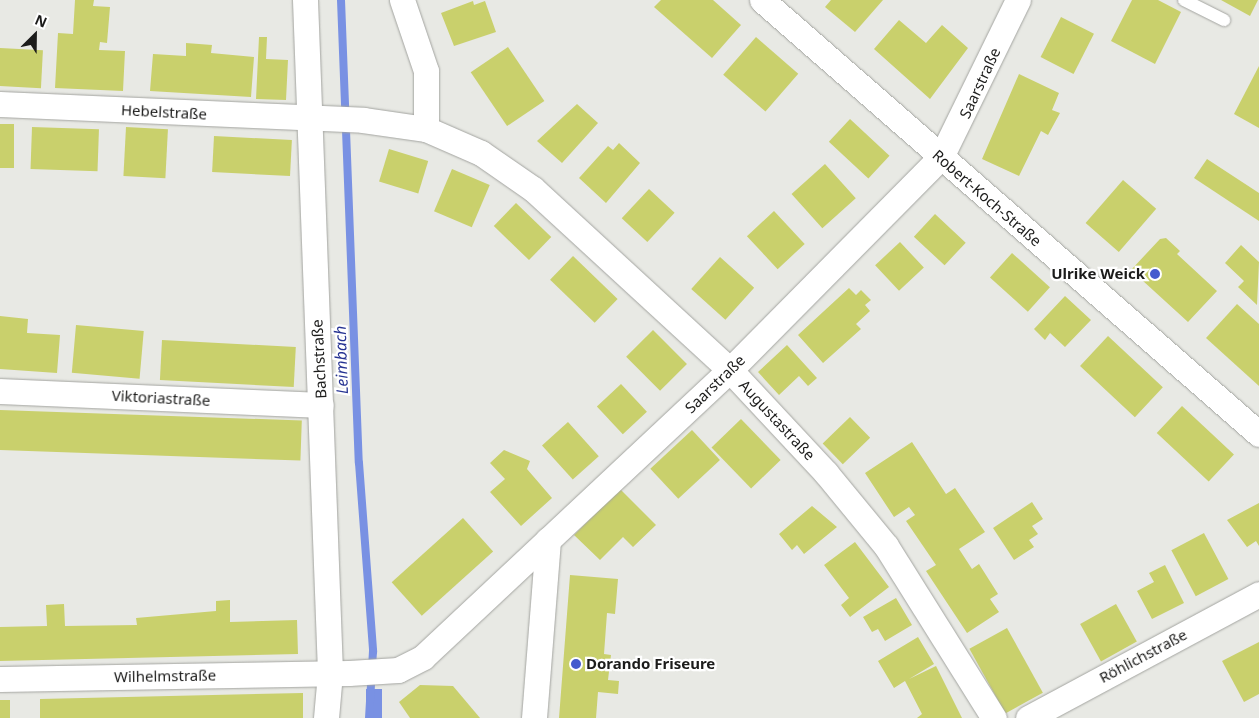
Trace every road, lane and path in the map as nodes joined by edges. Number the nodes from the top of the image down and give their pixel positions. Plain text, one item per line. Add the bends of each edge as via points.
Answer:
1 (305, 0) edge
2 (402, 0) edge
3 (762, 0) edge
4 (1018, 0) edge
5 (1184, 0) edge
6 (1224, 20) dead end
7 (0, 104) edge
8 (319, 119) junction
9 (426, 129) junction
10 (941, 157) junction
11 (730, 370) junction
12 (0, 390) edge
13 (321, 405) junction
14 (1259, 434) edge
15 (548, 540) junction
16 (1259, 594) edge
17 (339, 673) junction
18 (0, 679) edge
19 (326, 718) edge
20 (534, 718) edge
21 (994, 718) edge
22 (1028, 718) edge

1 - 8 street, Bachstraße
2 - 9 street via 426,71
3 - 10 street, Robert-Koch-Straße
4 - 10 street, Saarstraße
5 - 6 lane
7 - 8 street, Hebelstraße
8 - 9 street, Augustastraße via 362,120
8 - 13 street, Bachstraße
9 - 11 street, Augustastraße via 481,152 533,189
10 - 11 street, Saarstraße
10 - 14 street, Robert-Koch-Straße
11 - 15 street, Saarstraße
11 - 21 street, Augustastraße via 826,473 886,546
12 - 13 street, Viktoriastraße
13 - 17 street, Bachstraße
15 - 17 street, Saarstraße via 423,657 398,670
15 - 20 street
16 - 22 street, Röhlichstraße
17 - 18 street, Wilhelmstraße
17 - 19 street, Bachstraße

